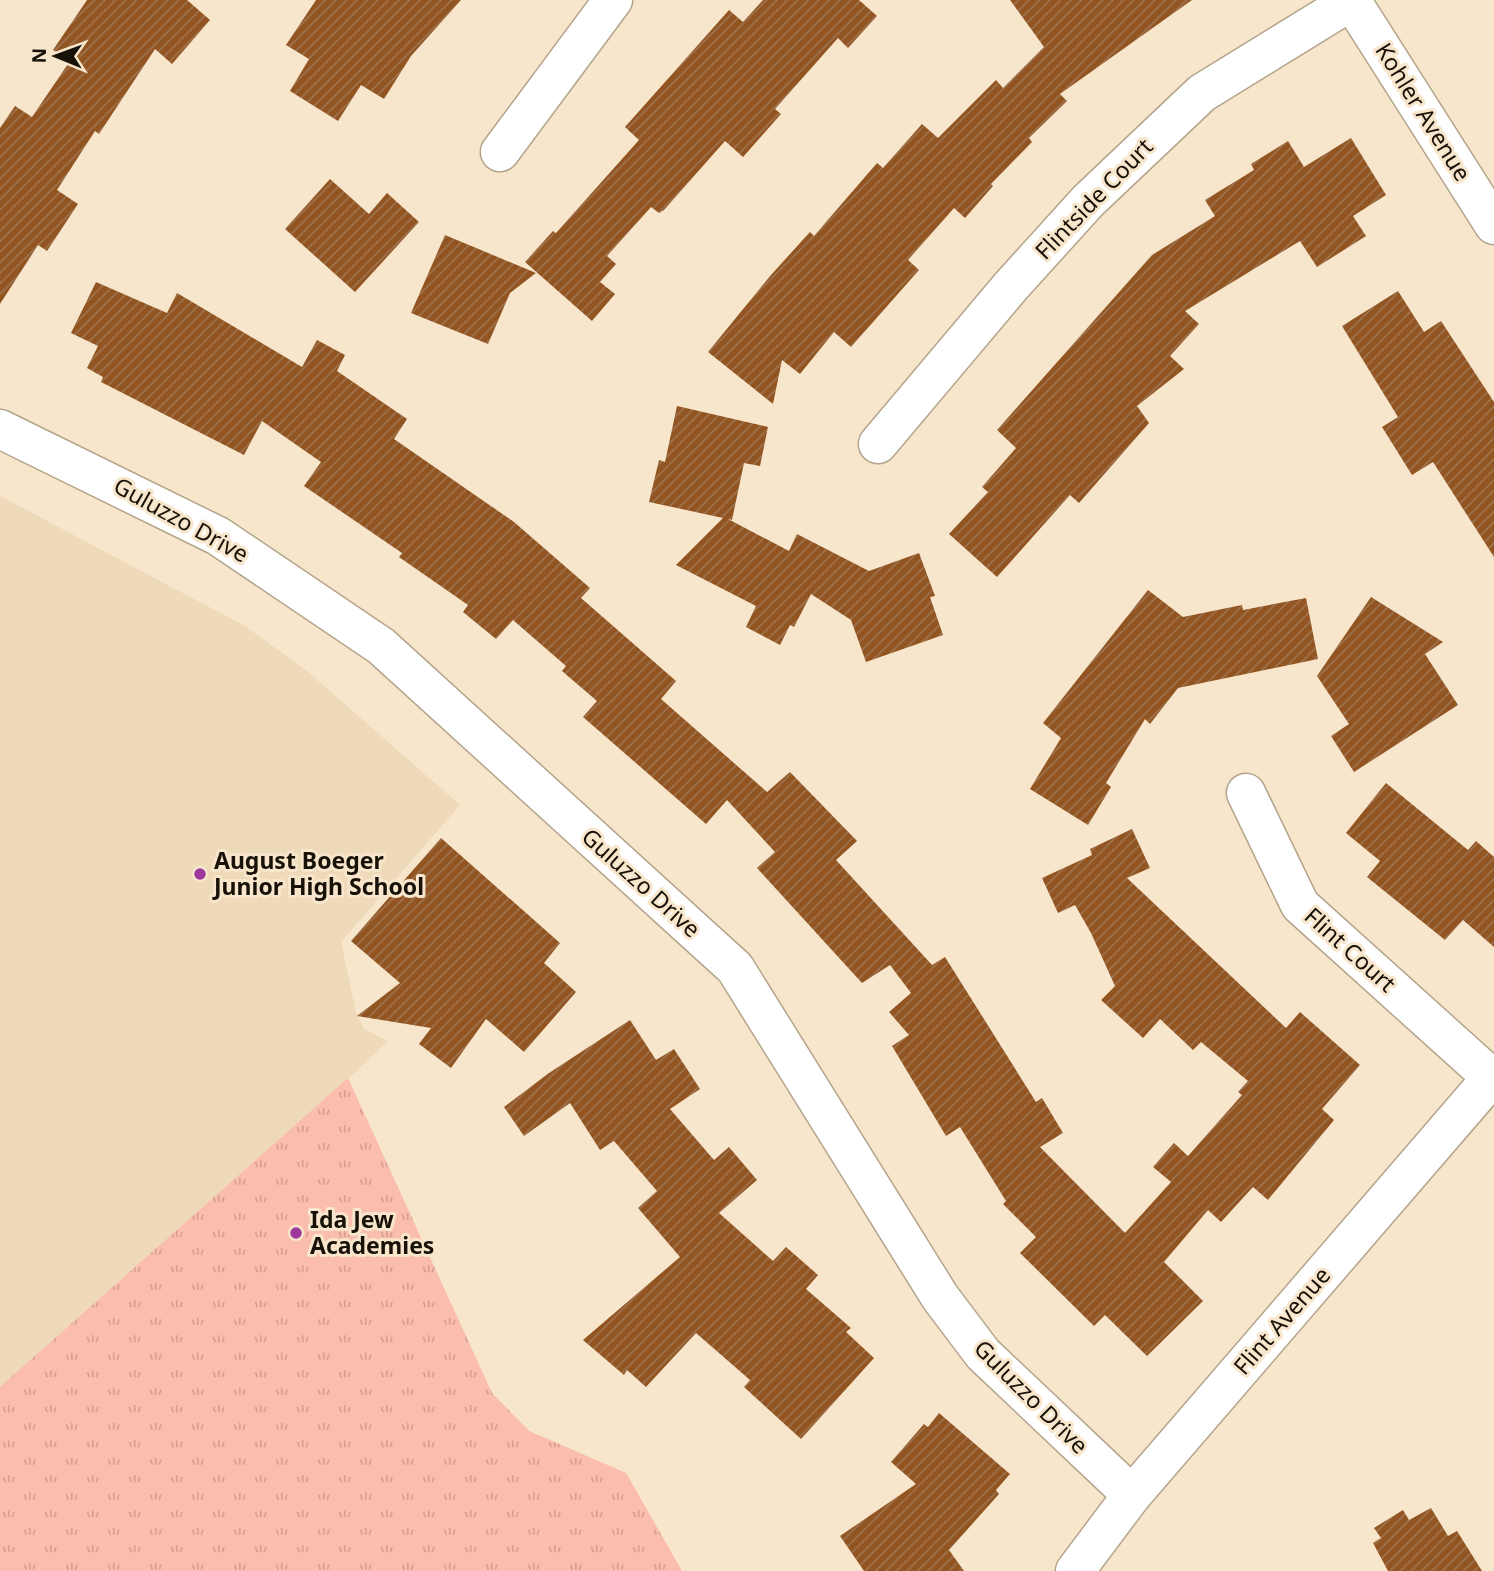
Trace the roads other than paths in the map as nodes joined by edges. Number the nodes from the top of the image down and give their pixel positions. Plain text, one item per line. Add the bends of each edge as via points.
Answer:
1 (613, 0) edge
2 (1352, 0) edge
3 (500, 152) dead end
4 (1494, 225) edge
5 (0, 429) edge
6 (878, 444) dead end
7 (1246, 793) dead end
8 (1493, 1076) edge
9 (1132, 1495) junction
10 (1075, 1571) edge

1 - 3 street
2 - 4 street, Kohler Avenue
2 - 6 street, Flintside Court via 1202,93 1088,201
5 - 9 street, Guluzzo Drive via 218,536 381,646 735,968 940,1297 976,1345
7 - 8 street, Flint Court via 1300,905
8 - 9 street, Flint Avenue
9 - 10 street, Flint Avenue

